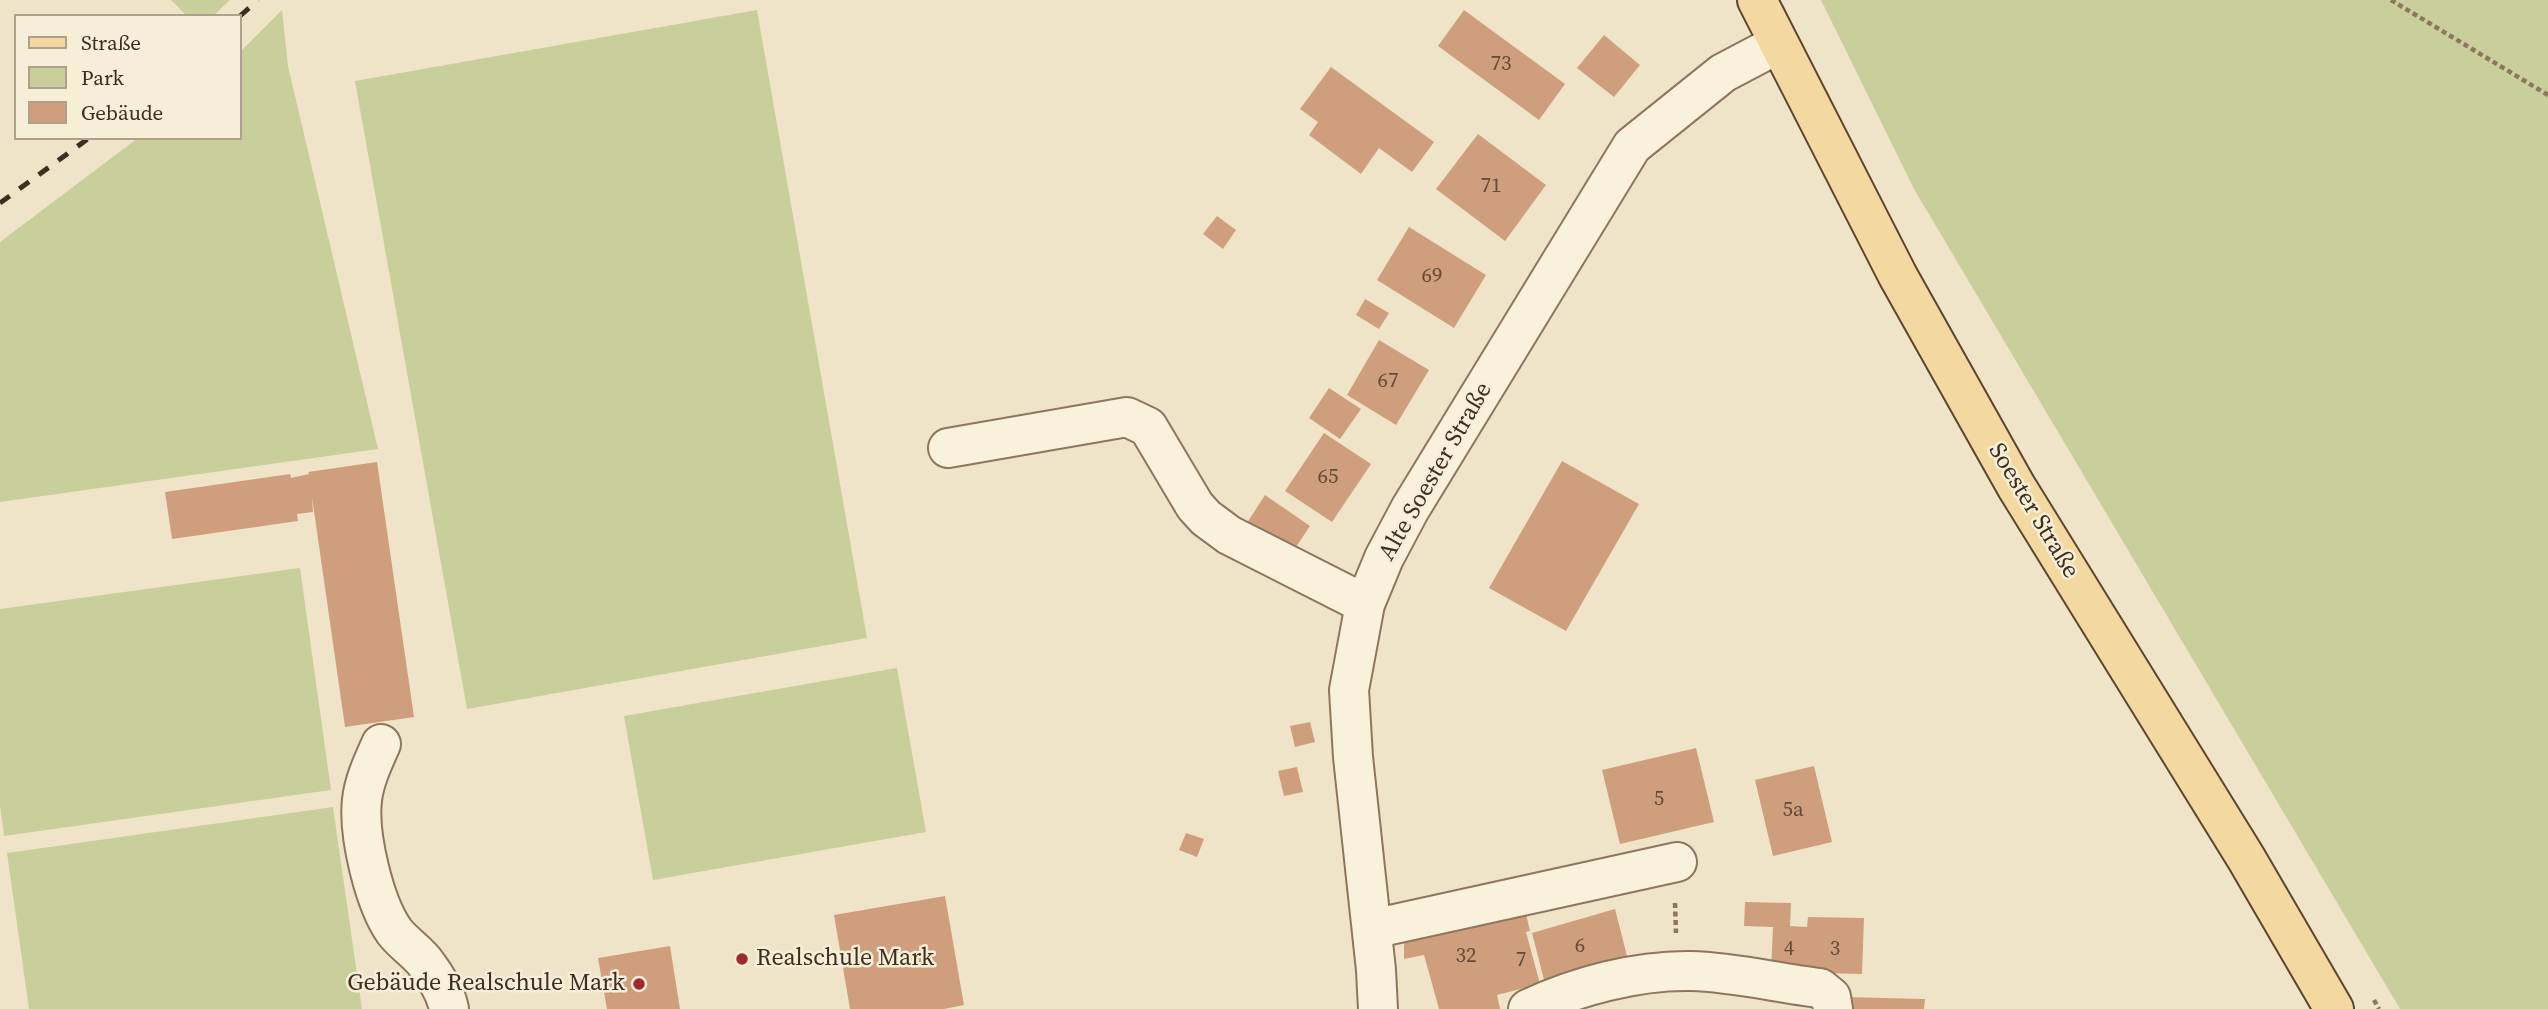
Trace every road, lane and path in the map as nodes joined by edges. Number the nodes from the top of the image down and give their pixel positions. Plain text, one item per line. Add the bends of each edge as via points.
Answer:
1 (1757, 0) edge
2 (2391, 0) edge
3 (1778, 44) junction
4 (2548, 95) edge
5 (948, 449) dead end
6 (1365, 604) junction
7 (381, 744) dead end
8 (1676, 862) joint
9 (1372, 929) junction
10 (1679, 972) junction
11 (449, 1009) edge
12 (1378, 1009) edge
13 (1528, 1009) edge
14 (1833, 1009) edge
15 (2334, 1009) edge

1 - 3 main road, Soester Straße
2 - 4 path
3 - 6 street, Alte Soester Straße via 1723,73 1632,146 1410,509
3 - 15 main road, Soester Straße via 1898,276 2016,486
5 - 6 street via 1128,416 1147,426 1195,506 1217,527
6 - 9 street, Alte Soester Straße via 1349,690
7 - 11 street via 362,801 372,882 394,931 424,962
8 - 9 street
8 - 10 path
9 - 12 street, Alte Soester Straße
10 - 13 street via 1634,976 1558,995
10 - 14 street via 1820,988 1831,998

